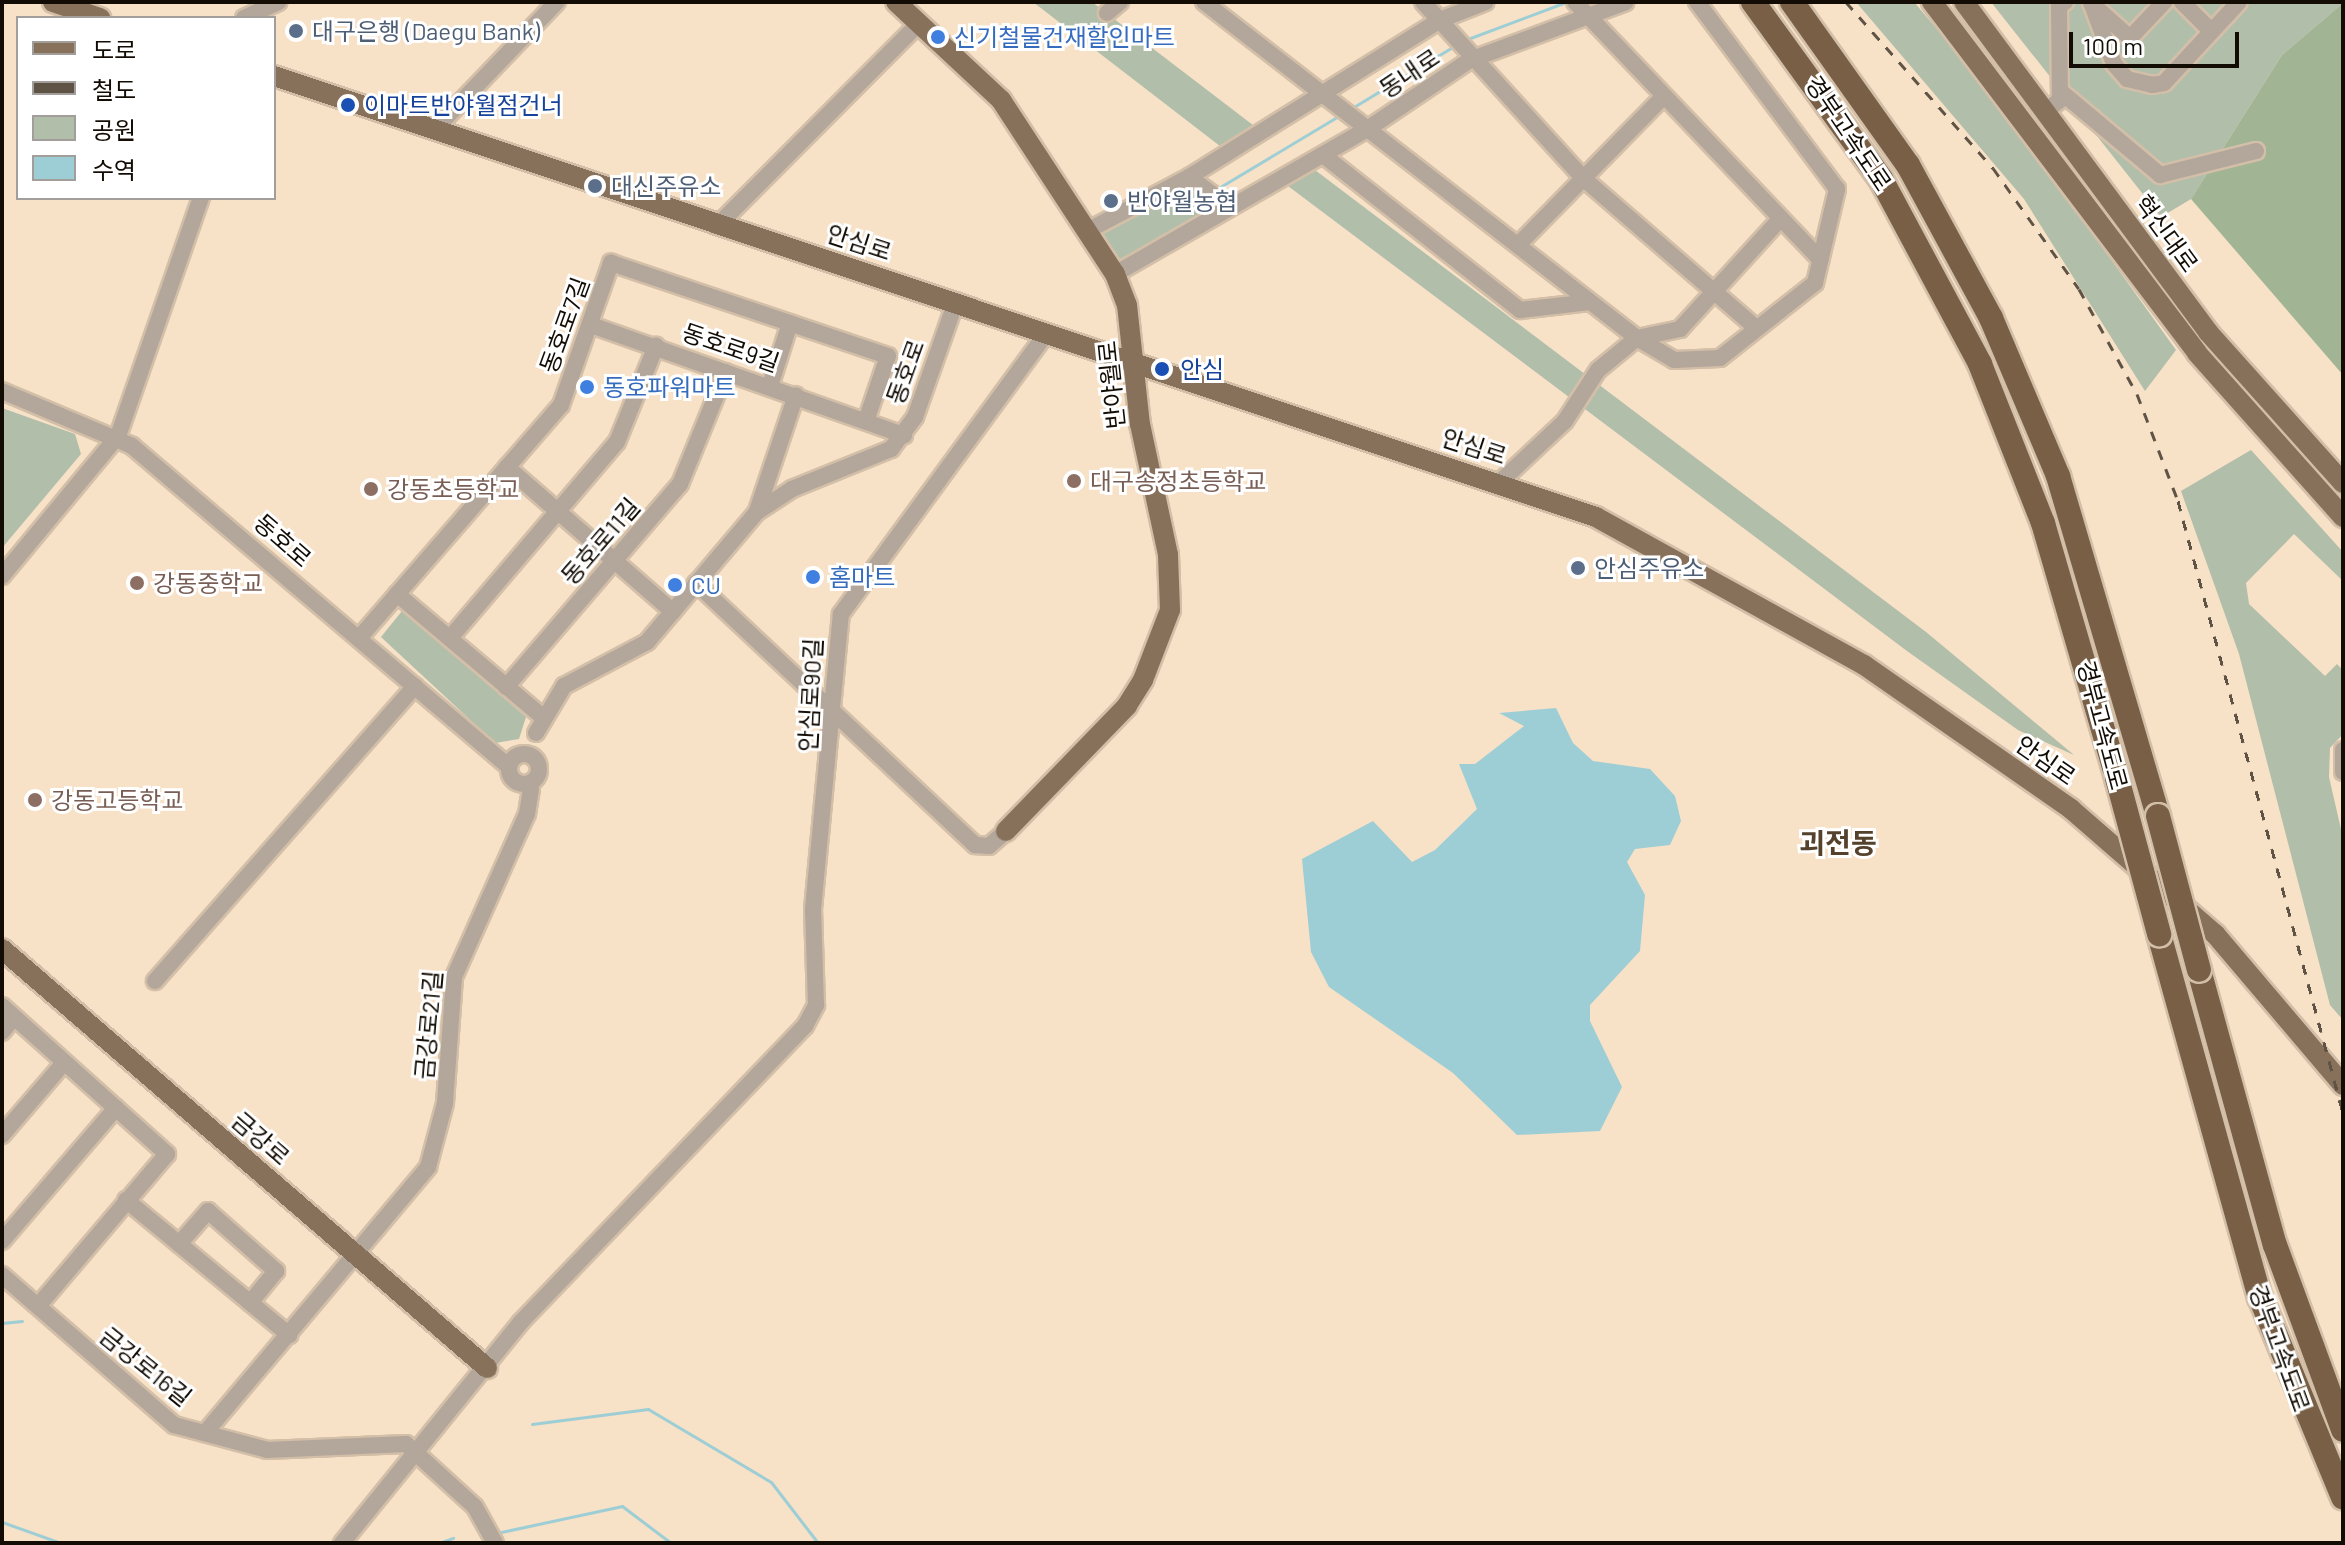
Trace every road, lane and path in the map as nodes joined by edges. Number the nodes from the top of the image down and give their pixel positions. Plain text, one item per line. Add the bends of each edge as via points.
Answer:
1 (53, 2) edge
2 (278, 2) edge
3 (896, 2) edge
4 (1204, 2) edge
5 (1423, 2) edge
6 (1486, 2) edge
7 (1626, 2) edge
8 (1697, 2) edge
9 (1753, 2) edge
10 (1792, 2) edge
11 (1932, 2) edge
12 (1964, 2) edge
13 (2065, 2) edge
14 (2091, 2) edge
15 (2164, 2) edge
16 (2182, 2) edge
17 (2239, 2) edge
18 (552, 7) edge
19 (1580, 8) edge
20 (97, 12) edge
21 (248, 16) edge
22 (1440, 20) junction
23 (919, 23) junction
24 (2211, 31) junction
25 (1475, 59) junction
26 (276, 77) edge
27 (2060, 91) junction
28 (1323, 93) junction
29 (1662, 98) junction
30 (2046, 111) junction
31 (1369, 128) junction
32 (435, 129) junction
33 (2256, 151) dead end
34 (1323, 155) junction
35 (1189, 177) junction
36 (1583, 178) junction
37 (200, 200) edge
38 (1230, 207) junction
39 (1780, 219) junction
40 (719, 224) junction
41 (1089, 230) junction
42 (1518, 245) junction
43 (1821, 260) junction
44 (1115, 274) junction
45 (1713, 291) junction
46 (956, 301) junction
47 (1590, 302) junction
48 (790, 323) junction
49 (591, 325) junction
50 (1755, 327) junction
51 (1046, 334) junction
52 (1637, 338) junction
53 (656, 346) junction
54 (1136, 362) junction
55 (726, 372) junction
56 (770, 386) junction
57 (2, 391) edge
58 (796, 395) junction
59 (867, 418) junction
60 (904, 435) junction
61 (118, 436) junction
62 (507, 467) junction
63 (1500, 482) junction
64 (2343, 483) edge
65 (757, 512) junction
66 (558, 513) junction
67 (2343, 517) edge
68 (615, 561) junction
69 (2, 576) edge
70 (696, 583) junction
71 (397, 594) junction
72 (673, 612) junction
73 (360, 637) junction
74 (450, 638) junction
75 (415, 686) junction
76 (506, 687) junction
77 (837, 714) junction
78 (540, 715) junction
79 (2343, 750) edge
80 (530, 756) junction
81 (508, 766) junction
82 (2343, 772) edge
83 (531, 788) junction
84 (1006, 831) joint
85 (2, 949) edge
86 (155, 981) dead end
87 (8, 1012) edge
88 (2, 1032) edge
89 (62, 1065) dead end
90 (2343, 1085) edge
91 (116, 1108) junction
92 (2, 1135) edge
93 (126, 1200) junction
94 (2, 1241) edge
95 (179, 1244) junction
96 (357, 1256) junction
97 (2, 1275) edge
98 (250, 1303) junction
99 (38, 1306) junction
100 (289, 1335) junction
101 (487, 1368) junction
102 (2343, 1430) edge
103 (205, 1433) junction
104 (415, 1451) junction
105 (2343, 1497) edge
106 (342, 1543) edge
107 (495, 1543) edge

1 - 20 main road
2 - 21 street
3 - 23 main road, 반야월로
4 - 28 street
5 - 22 street
6 - 22 street
7 - 19 street, 동내로
8 - 43 street via 1837,189
9 - 105 highway, 경부고속도로, bridge via 1881,179 1980,364 2048,537 2260,1297
10 - 102 highway, 경부고속도로, bridge via 1901,153 1991,318 2068,506 2275,1245
11 - 67 main road via 2197,353
12 - 30 main road, 혁신대로
13 - 27 street via 2059,5
14 - 15 street via 2130,38
14 - 24 street via 2127,79 2164,83
16 - 24 street
17 - 24 street
18 - 32 street
19 - 25 street, 동내로
19 - 29 street
22 - 25 street
22 - 28 street
23 - 40 street
23 - 41 main road, 반야월로 via 1001,100
25 - 31 street, 동내로
25 - 36 street
26 - 32 main road, 안심로
27 - 30 street
27 - 33 street via 2160,175
28 - 31 street
28 - 35 street
29 - 36 street
29 - 39 street
30 - 64 main road, 혁신대로 via 2208,332
31 - 34 street, 동내로
31 - 42 street
32 - 40 main road, 안심로
34 - 38 street, 동내로
34 - 47 street via 1520,310
35 - 38 street
35 - 41 street
36 - 42 street
36 - 45 street
37 - 61 street
38 - 44 street, 동내로
39 - 43 street
39 - 45 street
40 - 46 main road, 안심로
41 - 44 main road, 반야월로
42 - 47 street
43 - 50 street via 1815,283
44 - 54 main road, 반야월로
45 - 50 street
45 - 52 street via 1680,329
46 - 51 main road, 안심로
46 - 60 street, 동호로
47 - 52 street
48 - 49 street, 동호로7길 via 611,263
48 - 56 street
48 - 59 street, 동호로7길 via 888,356
49 - 53 street
49 - 62 street, 동호로7길 via 561,405
50 - 52 street via 1720,358 1674,360
51 - 54 main road, 안심로
51 - 77 street, 안심로90길 via 848,598 837,629
52 - 63 street via 1598,370 1565,421
53 - 55 street, 동호로9길
53 - 66 street, 동호로9길 via 617,442
54 - 63 main road, 안심로
54 - 84 main road, 반야월로 via 1140,424 1168,555 1170,610 1159,649 1127,706
55 - 56 street, 동호로9길
55 - 68 street, 동호로11길 via 680,484
56 - 58 street, 동호로9길
57 - 61 street, 동호로
58 - 59 street, 동호로9길
58 - 65 street, 동호로
59 - 60 street, 동호로9길
60 - 65 street, 동호로 via 869,462 792,489
61 - 69 street
61 - 73 street, 동호로
62 - 66 street
62 - 71 street, 동호로7길
63 - 90 main road, 안심로 via 1596,517 1864,665 1951,723 2071,809 2204,923
65 - 70 street, 동호로
66 - 68 street
66 - 74 street, 동호로9길
68 - 72 street
68 - 76 street, 동호로11길
70 - 72 street, 동호로
70 - 77 street
71 - 73 street, 동호로7길
71 - 74 street
72 - 78 street, 동호로 via 634,654 564,686
73 - 75 street, 동호로
74 - 76 street
75 - 81 street, 동호로
75 - 86 street
76 - 78 street
77 - 84 street via 975,845 989,846
77 - 101 street, 안심로90길 via 813,909 816,1005 805,1026 520,1323
78 - 80 street, 동호로
79 - 82 street
80 - 81 street
80 - 83 street, 금강로21길
81 - 83 street, 동호로
83 - 96 street, 금강로21길 via 527,814 459,959 445,1103 428,1167
85 - 96 main road, 금강로
87 - 88 street
87 - 91 street
89 - 92 street
91 - 93 street via 167,1154
91 - 94 street
93 - 95 street
93 - 99 street
95 - 98 street
95 - 98 street via 208,1211 276,1271
96 - 100 street, 금강로16길
96 - 101 main road, 금강로
97 - 99 street, 금강로16길
98 - 100 street
99 - 103 street, 금강로16길 via 174,1425
100 - 103 street, 금강로16길
101 - 104 street
103 - 104 street via 267,1450 406,1444
104 - 106 street
104 - 107 street via 475,1507

